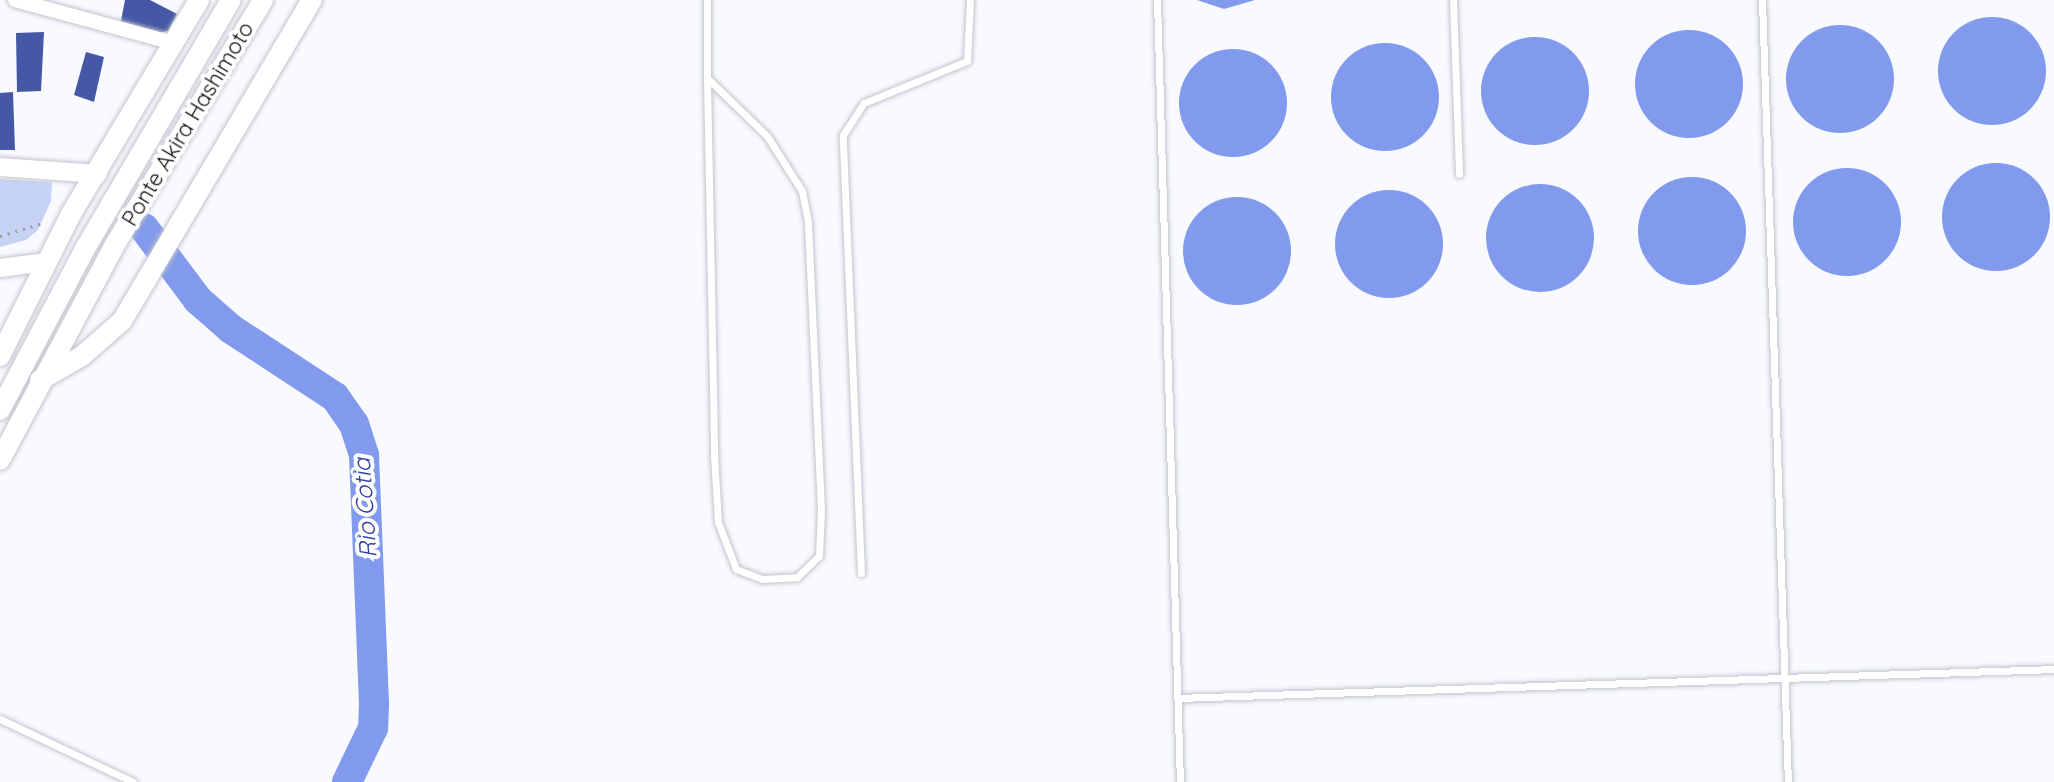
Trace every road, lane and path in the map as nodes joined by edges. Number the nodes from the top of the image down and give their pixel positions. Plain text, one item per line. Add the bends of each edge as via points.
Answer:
1 (15, 0) edge
2 (199, 0) edge
3 (231, 0) edge
4 (263, 0) edge
5 (312, 0) edge
6 (707, 0) edge
7 (970, 0) edge
8 (1157, 0) edge
9 (1453, 0) edge
10 (1762, 0) edge
11 (173, 43) junction
12 (707, 78) junction
13 (0, 167) edge
14 (98, 174) junction
15 (1459, 174) dead end
16 (71, 214) junction
17 (0, 236) edge
18 (45, 262) junction
19 (0, 268) edge
20 (0, 356) edge
21 (40, 380) junction
22 (0, 410) edge
23 (0, 460) edge
24 (861, 573) dead end
25 (2054, 669) edge
26 (1783, 679) junction
27 (1177, 698) junction
28 (0, 719) edge
29 (133, 782) edge
30 (1180, 782) edge
31 (1788, 782) edge

1 - 11 street
2 - 11 main road
3 - 22 main road, Ponte Akira Hashimoto via 86,247
4 - 21 main road, Ponte Akira Hashimoto
5 - 21 main road via 142,293 102,341
6 - 12 lane
7 - 24 lane via 967,61 864,103 843,135
8 - 27 lane
9 - 15 lane
10 - 26 lane
11 - 14 main road
12 - 12 lane via 767,136 802,191 808,222 821,510 819,556 797,577 762,579 736,569 718,522
13 - 14 street
14 - 16 main road
16 - 17 path
16 - 18 main road
18 - 19 street
18 - 20 main road
21 - 23 main road, Ponte Akira Hashimoto
25 - 26 lane
26 - 27 lane
26 - 31 lane
27 - 30 lane
28 - 29 lane

